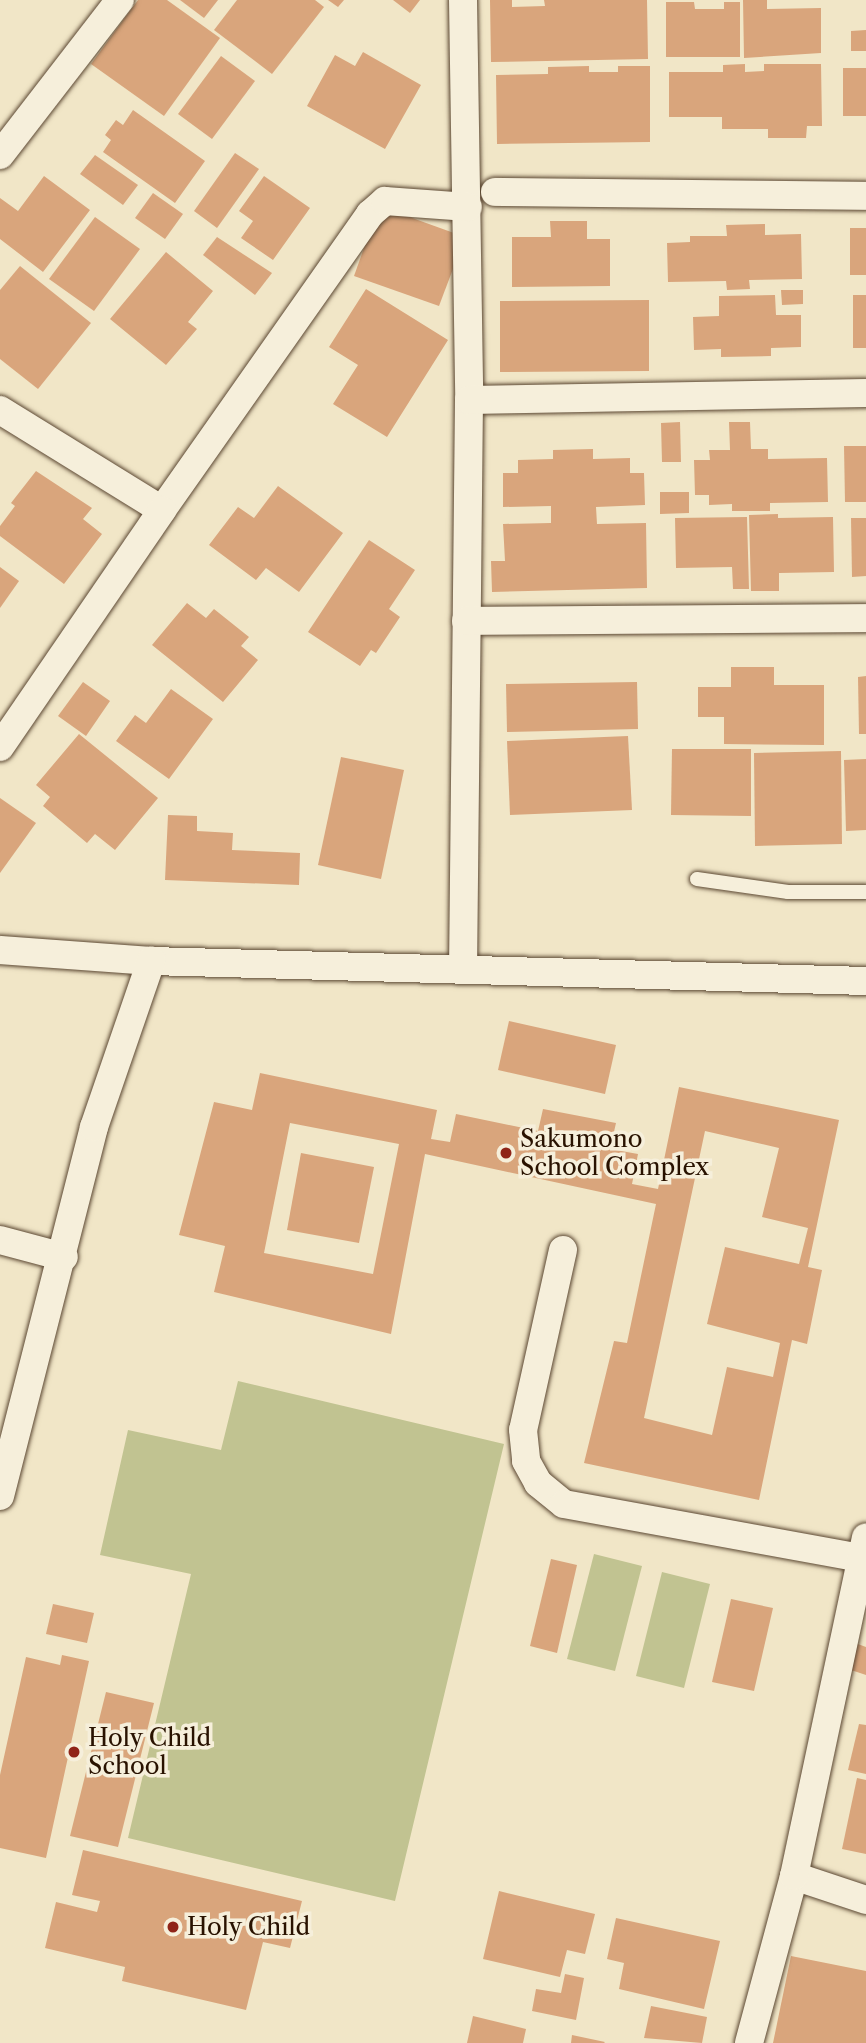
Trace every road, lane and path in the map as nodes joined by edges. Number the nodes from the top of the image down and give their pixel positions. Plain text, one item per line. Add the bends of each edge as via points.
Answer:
1 (120, 0) edge
2 (463, 0) edge
3 (0, 155) edge
4 (495, 192) dead end
5 (866, 196) edge
6 (468, 207) junction
7 (866, 393) edge
8 (469, 400) junction
9 (0, 410) edge
10 (162, 510) junction
11 (866, 618) edge
12 (466, 621) junction
13 (0, 747) edge
14 (697, 879) dead end
15 (866, 892) edge
16 (0, 950) edge
17 (151, 961) junction
18 (463, 970) junction
19 (866, 981) edge
20 (0, 1240) edge
21 (563, 1250) dead end
22 (64, 1257) junction
23 (0, 1496) edge
24 (864, 1548) edge
25 (794, 1876) junction
26 (866, 1900) edge
27 (749, 2043) edge

1 - 3 street
2 - 6 street
4 - 5 street
6 - 8 street
6 - 10 street via 385,201 370,214
7 - 8 street
8 - 12 street
9 - 10 street
10 - 13 street
11 - 12 street
12 - 18 street
14 - 15 lane via 788,892
16 - 17 street
17 - 18 street
17 - 22 street via 94,1127
18 - 19 street
20 - 22 street
21 - 24 street via 523,1430 526,1461 538,1483 564,1504
22 - 23 street
24 - 25 street
25 - 26 street
25 - 27 street

